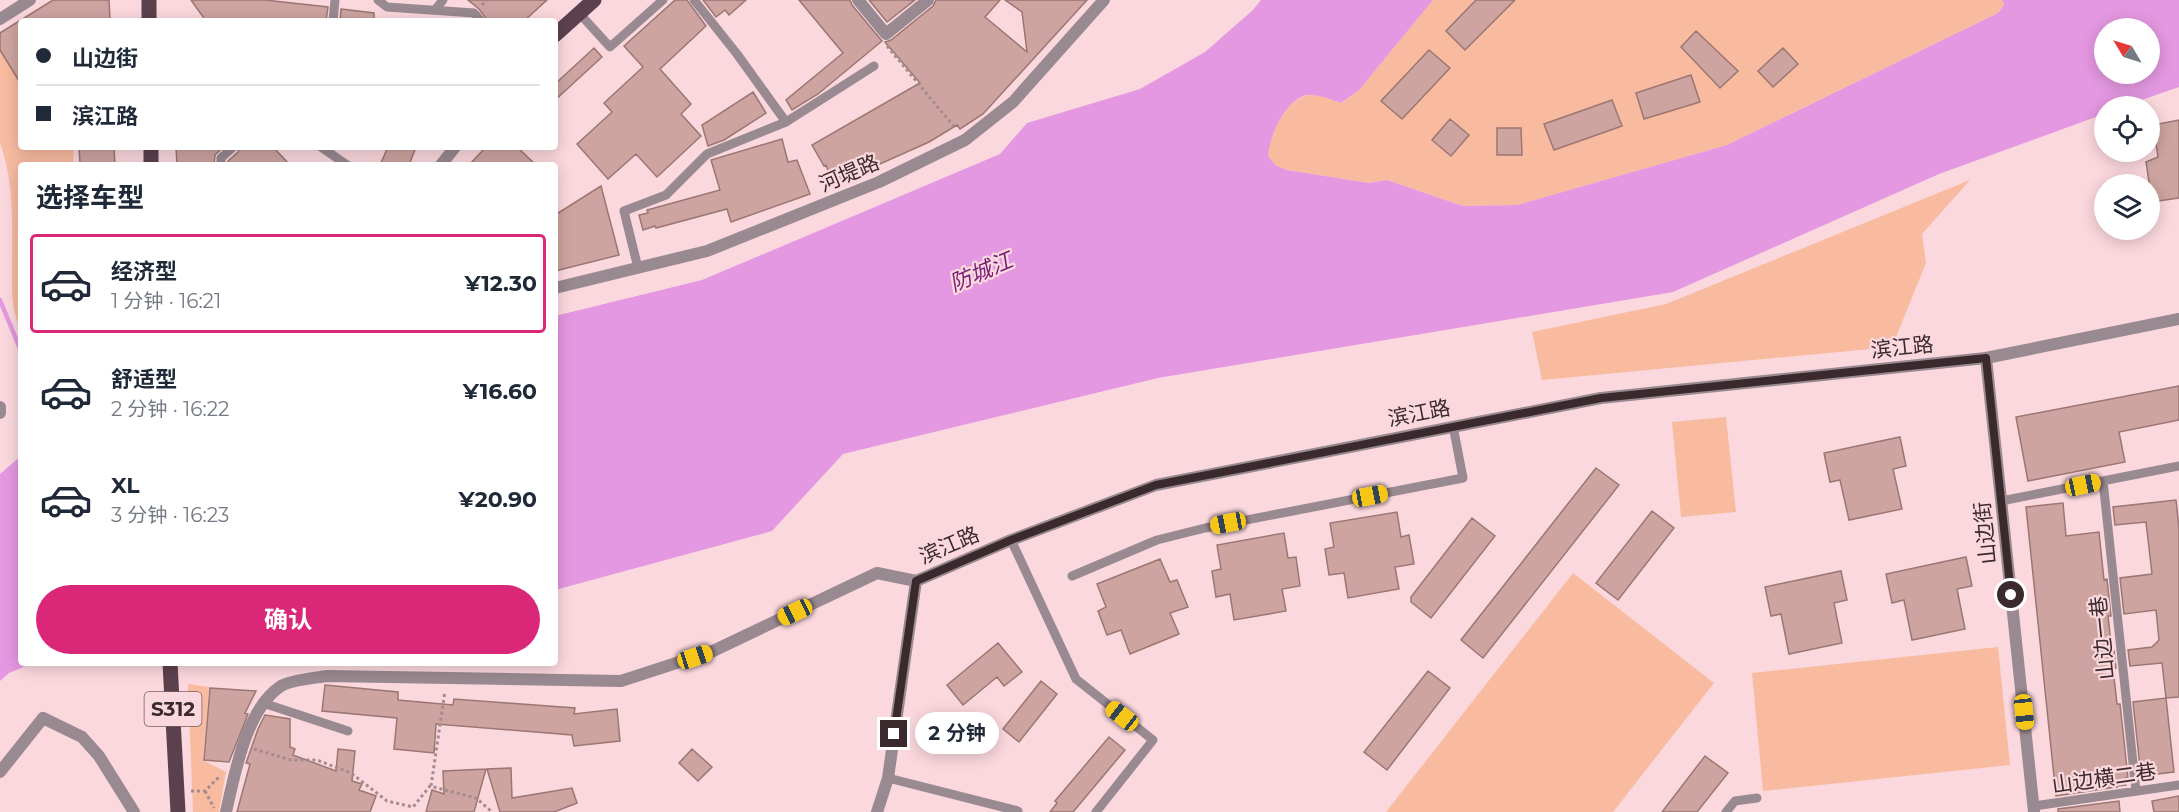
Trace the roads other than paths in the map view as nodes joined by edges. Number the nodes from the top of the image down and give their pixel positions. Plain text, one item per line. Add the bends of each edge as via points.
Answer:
1 (30, 0) edge
2 (149, 0) edge
3 (335, 0) edge
4 (378, 0) edge
5 (443, 0) edge
6 (594, 0) edge
7 (663, 0) edge
8 (694, 0) edge
9 (858, 0) edge
10 (928, 0) edge
11 (1104, 0) edge
12 (435, 10) junction
13 (579, 13) junction
14 (149, 18) edge
15 (333, 18) edge
16 (478, 18) edge
17 (0, 19) edge
18 (558, 32) edge
19 (874, 66) dead end
20 (786, 122) junction
21 (230, 150) edge
22 (325, 150) edge
23 (221, 162) edge
24 (343, 162) edge
25 (638, 268) junction
26 (558, 287) edge
27 (2179, 319) edge
28 (1986, 358) junction
29 (0, 407) edge
30 (0, 413) edge
31 (1453, 426) junction
32 (2179, 466) edge
33 (2103, 481) junction
34 (2001, 501) junction
35 (1011, 540) junction
36 (1071, 576) dead end
37 (916, 581) junction
38 (170, 666) edge
39 (263, 703) junction
40 (348, 731) dead end
41 (0, 772) edge
42 (888, 778) junction
43 (2179, 785) edge
44 (2136, 791) junction
45 (1757, 798) dead end
46 (2034, 809) edge
47 (1018, 811) edge
48 (134, 812) edge
49 (178, 812) edge
50 (226, 812) edge
51 (877, 812) edge
52 (1096, 812) edge
53 (1726, 812) edge

1 - 17 street
2 - 14 main road
3 - 15 lane
4 - 12 lane via 387,7
5 - 12 lane
6 - 13 main road
7 - 13 lane via 610,47
8 - 20 lane
9 - 10 street via 886,34
11 - 25 street, 河堤路 via 1013,102 965,140 879,182 707,251
12 - 16 lane via 474,13
13 - 18 main road
19 - 20 lane
20 - 25 lane via 707,154 666,195 624,211
21 - 23 lane
22 - 24 lane
25 - 26 street, 河堤路
27 - 28 street, 滨江路
28 - 31 street, 滨江路 via 1601,398
28 - 34 street, 山边街
29 - 30 street
31 - 35 street, 滨江路 via 1156,485
31 - 36 lane via 1463,478 1205,528 1157,540
32 - 33 lane
33 - 34 lane
33 - 44 lane, 山边一巷
34 - 46 street, 山边街
35 - 37 street, 滨江路
35 - 52 lane via 1076,679 1153,740
37 - 39 street via 878,573 713,651 621,681 327,676 283,685
37 - 42 street, 滨江路
38 - 49 main road, S312
39 - 40 lane
39 - 50 street via 236,768
41 - 48 street via 43,718 82,737 99,756
42 - 47 lane
42 - 51 street, 滨江路
43 - 44 lane, 山边横二巷
44 - 46 lane, 山边横二巷
45 - 53 lane via 1735,801

